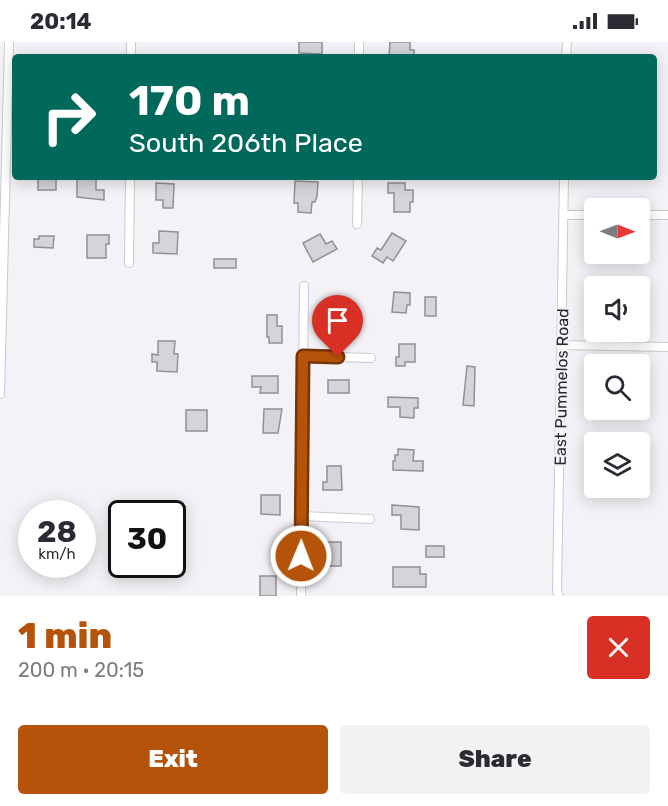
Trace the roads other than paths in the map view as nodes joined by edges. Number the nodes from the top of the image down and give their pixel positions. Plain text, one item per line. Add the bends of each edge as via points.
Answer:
1 (9, 42) edge
2 (130, 180) edge
3 (358, 180) edge
4 (564, 180) edge
5 (564, 214) junction
6 (584, 215) edge
7 (650, 215) edge
8 (668, 215) edge
9 (357, 224) dead end
10 (129, 263) dead end
11 (2, 268) edge
12 (303, 286) dead end
13 (561, 345) junction
14 (668, 347) edge
15 (303, 356) junction
16 (371, 358) dead end
17 (0, 394) edge
18 (302, 516) junction
19 (370, 519) dead end
20 (301, 596) edge
21 (559, 596) edge

1 - 11 street
2 - 10 street
3 - 9 street
4 - 5 street, East Pummelos Road
5 - 6 street
5 - 13 street, East Pummelos Road
7 - 8 street
11 - 17 street
12 - 15 street
13 - 14 street
13 - 21 street, East Pummelos Road
15 - 16 street
15 - 18 street
18 - 19 street
18 - 20 street

